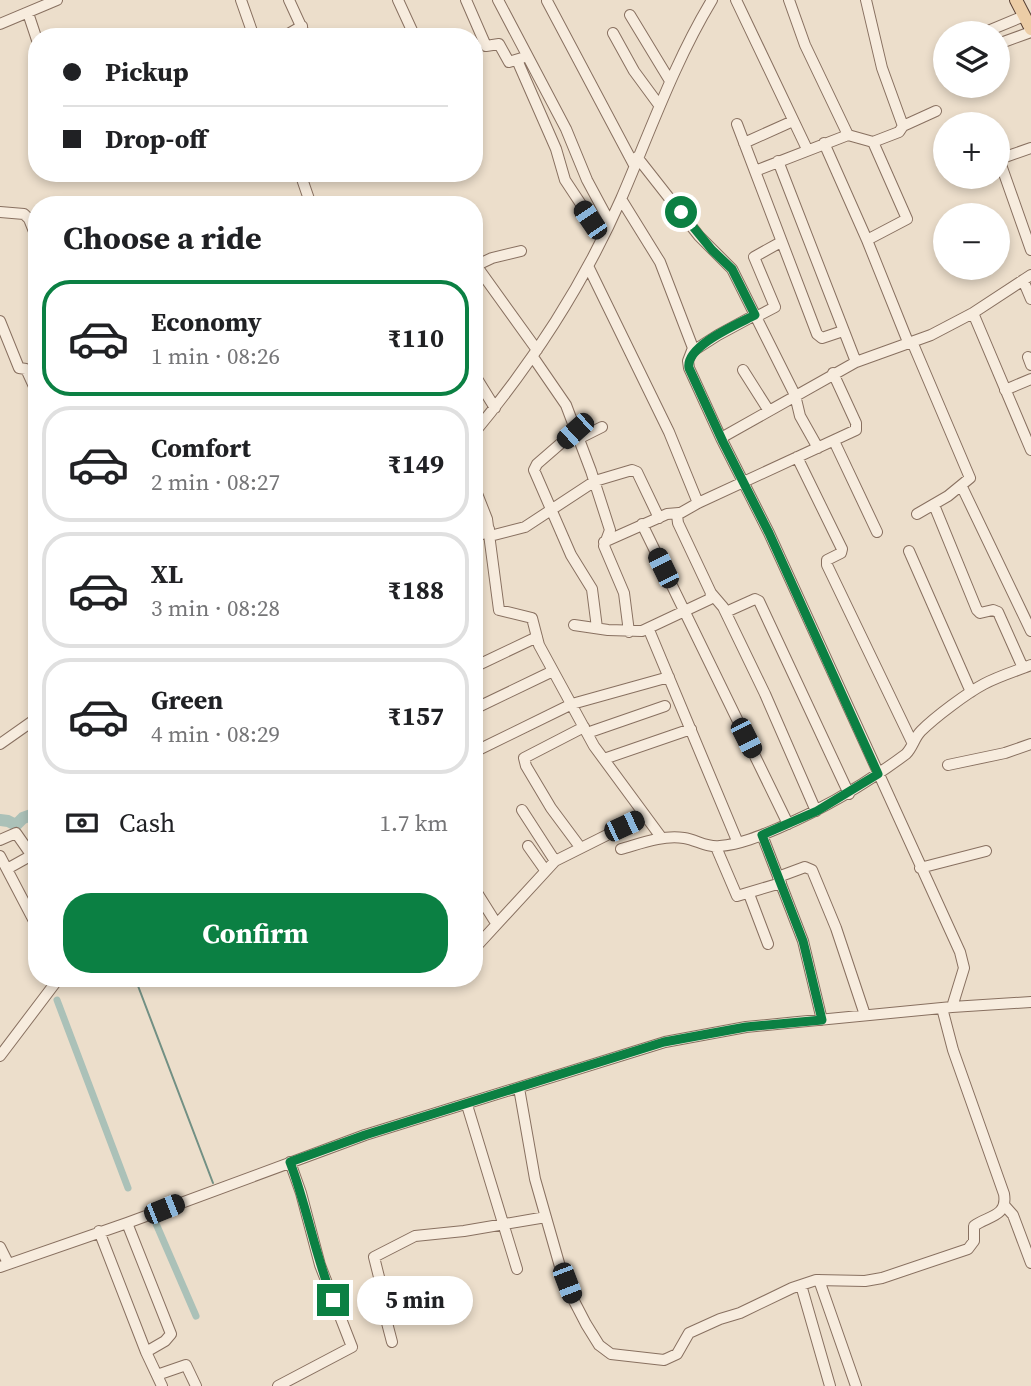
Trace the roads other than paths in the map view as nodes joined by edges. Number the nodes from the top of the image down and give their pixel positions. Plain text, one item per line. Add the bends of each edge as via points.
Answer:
1 (27, 0) edge
2 (57, 0) edge
3 (241, 0) edge
4 (289, 0) edge
5 (466, 0) edge
6 (498, 0) edge
7 (712, 0) edge
8 (736, 0) edge
9 (789, 0) edge
10 (1016, 0) edge
11 (401, 1) edge
12 (547, 1) edge
13 (868, 1) edge
14 (30, 12) junction
15 (630, 15) dead end
16 (1024, 16) junction
17 (1010, 22) edge
18 (0, 24) edge
19 (34, 28) edge
20 (251, 28) edge
21 (302, 28) edge
22 (412, 28) edge
23 (478, 28) edge
24 (1031, 30) edge
25 (613, 33) dead end
26 (1010, 39) edge
27 (483, 40) edge
28 (522, 58) junction
29 (670, 81) junction
30 (659, 105) junction
31 (936, 111) dead end
32 (793, 121) junction
33 (737, 124) dead end
34 (903, 126) junction
35 (848, 135) junction
36 (873, 142) junction
37 (744, 143) junction
38 (824, 143) junction
39 (1031, 148) edge
40 (807, 149) junction
41 (635, 161) junction
42 (778, 161) junction
43 (755, 171) junction
44 (621, 198) junction
45 (0, 212) edge
46 (28, 217) edge
47 (609, 221) junction
48 (602, 236) junction
49 (867, 240) junction
50 (781, 242) junction
51 (1031, 250) edge
52 (521, 251) dead end
53 (483, 262) edge
54 (589, 266) junction
55 (1027, 277) edge
56 (483, 278) edge
57 (1031, 299) edge
58 (973, 313) junction
59 (755, 316) junction
60 (0, 321) edge
61 (843, 331) junction
62 (911, 343) junction
63 (693, 351) junction
64 (535, 353) junction
65 (856, 362) junction
66 (743, 370) dead end
67 (28, 373) edge
68 (833, 373) junction
69 (1031, 379) edge
70 (483, 389) edge
71 (1005, 390) junction
72 (794, 395) junction
73 (495, 408) junction
74 (769, 411) junction
75 (483, 422) edge
76 (602, 428) dead end
77 (577, 435) junction
78 (721, 438) junction
79 (834, 441) junction
80 (818, 448) junction
81 (1031, 450) edge
82 (797, 457) junction
83 (595, 481) junction
84 (745, 482) junction
85 (962, 487) junction
86 (698, 503) junction
87 (934, 505) junction
88 (552, 510) junction
89 (679, 513) junction
90 (483, 514) edge
91 (917, 514) dead end
92 (659, 518) junction
93 (642, 524) junction
94 (877, 532) dead end
95 (489, 533) junction
96 (483, 535) edge
97 (604, 542) junction
98 (909, 551) dead end
99 (711, 593) junction
100 (685, 611) junction
101 (726, 612) junction
102 (574, 625) dead end
103 (597, 628) junction
104 (649, 630) junction
105 (1031, 631) edge
106 (629, 632) junction
107 (537, 637) junction
108 (483, 663) edge
109 (1027, 666) edge
110 (553, 671) junction
111 (668, 677) junction
112 (971, 692) junction
113 (572, 704) junction
114 (483, 705) edge
115 (665, 706) dead end
116 (28, 724) edge
117 (691, 729) junction
118 (586, 730) junction
119 (912, 742) junction
120 (0, 744) edge
121 (1031, 744) edge
122 (483, 748) edge
123 (604, 759) junction
124 (948, 765) dead end
125 (878, 774) junction
126 (849, 794) junction
127 (522, 810) dead end
128 (817, 811) junction
129 (645, 816) junction
130 (788, 824) junction
131 (762, 835) junction
132 (661, 837) junction
133 (0, 840) edge
134 (738, 843) junction
135 (528, 846) dead end
136 (580, 847) junction
137 (716, 847) junction
138 (28, 849) edge
139 (621, 849) dead end
140 (986, 851) dead end
141 (0, 856) edge
142 (555, 861) junction
143 (28, 862) edge
144 (920, 868) junction
145 (7, 869) junction
146 (545, 870) junction
147 (780, 880) junction
148 (750, 894) junction
149 (483, 902) edge
150 (28, 909) edge
151 (496, 923) junction
152 (483, 938) edge
153 (768, 944) dead end
154 (52, 987) edge
155 (1031, 1002) edge
156 (947, 1007) junction
157 (865, 1015) junction
158 (822, 1020) junction
159 (0, 1056) edge
160 (519, 1088) junction
161 (467, 1105) junction
162 (290, 1162) junction
163 (1005, 1206) junction
164 (546, 1217) junction
165 (127, 1223) junction
166 (503, 1224) junction
167 (99, 1231) junction
168 (0, 1247) edge
169 (1031, 1263) edge
170 (4, 1265) edge
171 (517, 1269) dead end
172 (819, 1280) junction
173 (801, 1285) junction
174 (393, 1342) dead end
175 (146, 1352) junction
176 (160, 1380) edge
177 (196, 1386) edge
178 (278, 1386) edge
179 (830, 1386) edge
180 (856, 1386) edge

1 - 14 street
2 - 14 street
3 - 20 street
4 - 21 street
5 - 23 street
6 - 28 street
7 - 29 street
8 - 32 street
9 - 35 street
10 - 16 main road
11 - 22 street
12 - 41 street
13 - 34 street via 882,68
14 - 18 street
14 - 19 street
15 - 29 street
16 - 17 street
16 - 24 main road
24 - 26 street
25 - 30 street
27 - 28 street via 485,45 497,43 509,62
28 - 47 street via 566,129
28 - 48 street via 565,180
29 - 30 street
30 - 41 street
31 - 34 street
32 - 37 street
32 - 40 street
33 - 37 street
34 - 36 street
35 - 36 street
35 - 38 street
36 - 49 street via 907,219
37 - 43 street
38 - 40 street
38 - 49 street
39 - 51 street via 1000,162
40 - 42 street
41 - 44 street
41 - 59 street via 732,269
42 - 43 street
42 - 61 street
43 - 50 street
44 - 47 street
44 - 63 street via 665,273
45 - 46 street
47 - 48 street
48 - 54 street
49 - 62 street
50 - 59 street via 754,257 775,307
50 - 61 street via 818,337
52 - 53 street
54 - 64 street
54 - 86 street
55 - 57 street
55 - 58 street
56 - 64 street
58 - 62 street
58 - 71 street
59 - 63 street
59 - 72 street
60 - 67 street via 19,368
61 - 65 street
62 - 65 street
62 - 85 street via 970,475
63 - 78 street via 689,368
64 - 73 street
64 - 77 street via 566,405
65 - 68 street
66 - 74 street
68 - 72 street
68 - 79 street via 857,428
69 - 71 street
70 - 73 street
71 - 81 street
72 - 74 street
72 - 80 street
73 - 75 street
74 - 78 street
76 - 77 street
77 - 83 street
77 - 88 street via 535,467
78 - 84 street
79 - 80 street
79 - 94 street
80 - 82 street
82 - 84 street
82 - 119 street via 842,549 827,565
83 - 88 street
83 - 92 street via 635,470
83 - 97 street via 610,530
84 - 86 street
84 - 125 street
85 - 87 street
85 - 105 street
86 - 89 street
87 - 91 street
87 - 109 street via 976,610 998,612
88 - 95 street via 524,527
88 - 103 street via 592,589
89 - 92 street
89 - 99 street via 676,518
90 - 95 street
92 - 93 street
93 - 97 street
93 - 100 street
95 - 96 street
95 - 107 street via 499,610 530,616
97 - 106 street via 624,593
98 - 112 street
99 - 100 street via 710,598
99 - 101 street
100 - 104 street
100 - 130 street
101 - 126 street via 759,601
101 - 128 street
102 - 103 street
103 - 106 street
104 - 106 street
104 - 111 street
107 - 108 street
107 - 110 street
109 - 112 street
110 - 113 street
110 - 114 street
111 - 113 street
111 - 117 street
112 - 119 street
113 - 118 street
113 - 122 street
115 - 118 street
116 - 120 street
117 - 123 street
117 - 134 street
118 - 123 street
118 - 136 street via 524,758 551,808
119 - 125 street via 906,754
121 - 124 street
123 - 129 street
125 - 126 street
125 - 144 street
126 - 128 street
127 - 142 street
128 - 130 street
129 - 132 street
129 - 136 street
130 - 131 street
131 - 134 street
131 - 147 street
132 - 137 street
132 - 139 street
133 - 138 street via 16,833
134 - 137 street
135 - 146 street
136 - 142 street
137 - 148 street via 737,896
140 - 144 street
141 - 145 street
142 - 146 street
143 - 145 street
144 - 156 street via 962,957 964,968
145 - 150 street
146 - 151 street
147 - 148 street
147 - 157 street via 805,867 812,870
147 - 158 street via 803,941
148 - 153 street
149 - 151 street
151 - 152 street
154 - 159 street
155 - 156 street
156 - 157 street
156 - 163 street via 953,1050
157 - 158 street
158 - 160 street via 746,1027 664,1042
160 - 161 street
160 - 164 street
161 - 162 street
161 - 166 street
162 - 165 street
162 - 178 street via 320,1265 352,1348
163 - 169 street via 1013,1215
163 - 172 street via 996,1216 974,1226 973,1246 955,1255 865,1281
164 - 166 street
164 - 173 street via 572,1297 599,1345 611,1354 664,1360 677,1354 689,1333
165 - 167 street
165 - 175 street via 171,1334
166 - 171 street
166 - 174 street via 415,1236 374,1257
167 - 170 street
167 - 175 street
168 - 170 street
172 - 173 street
172 - 180 street
173 - 179 street
175 - 176 street
176 - 177 street via 186,1365

